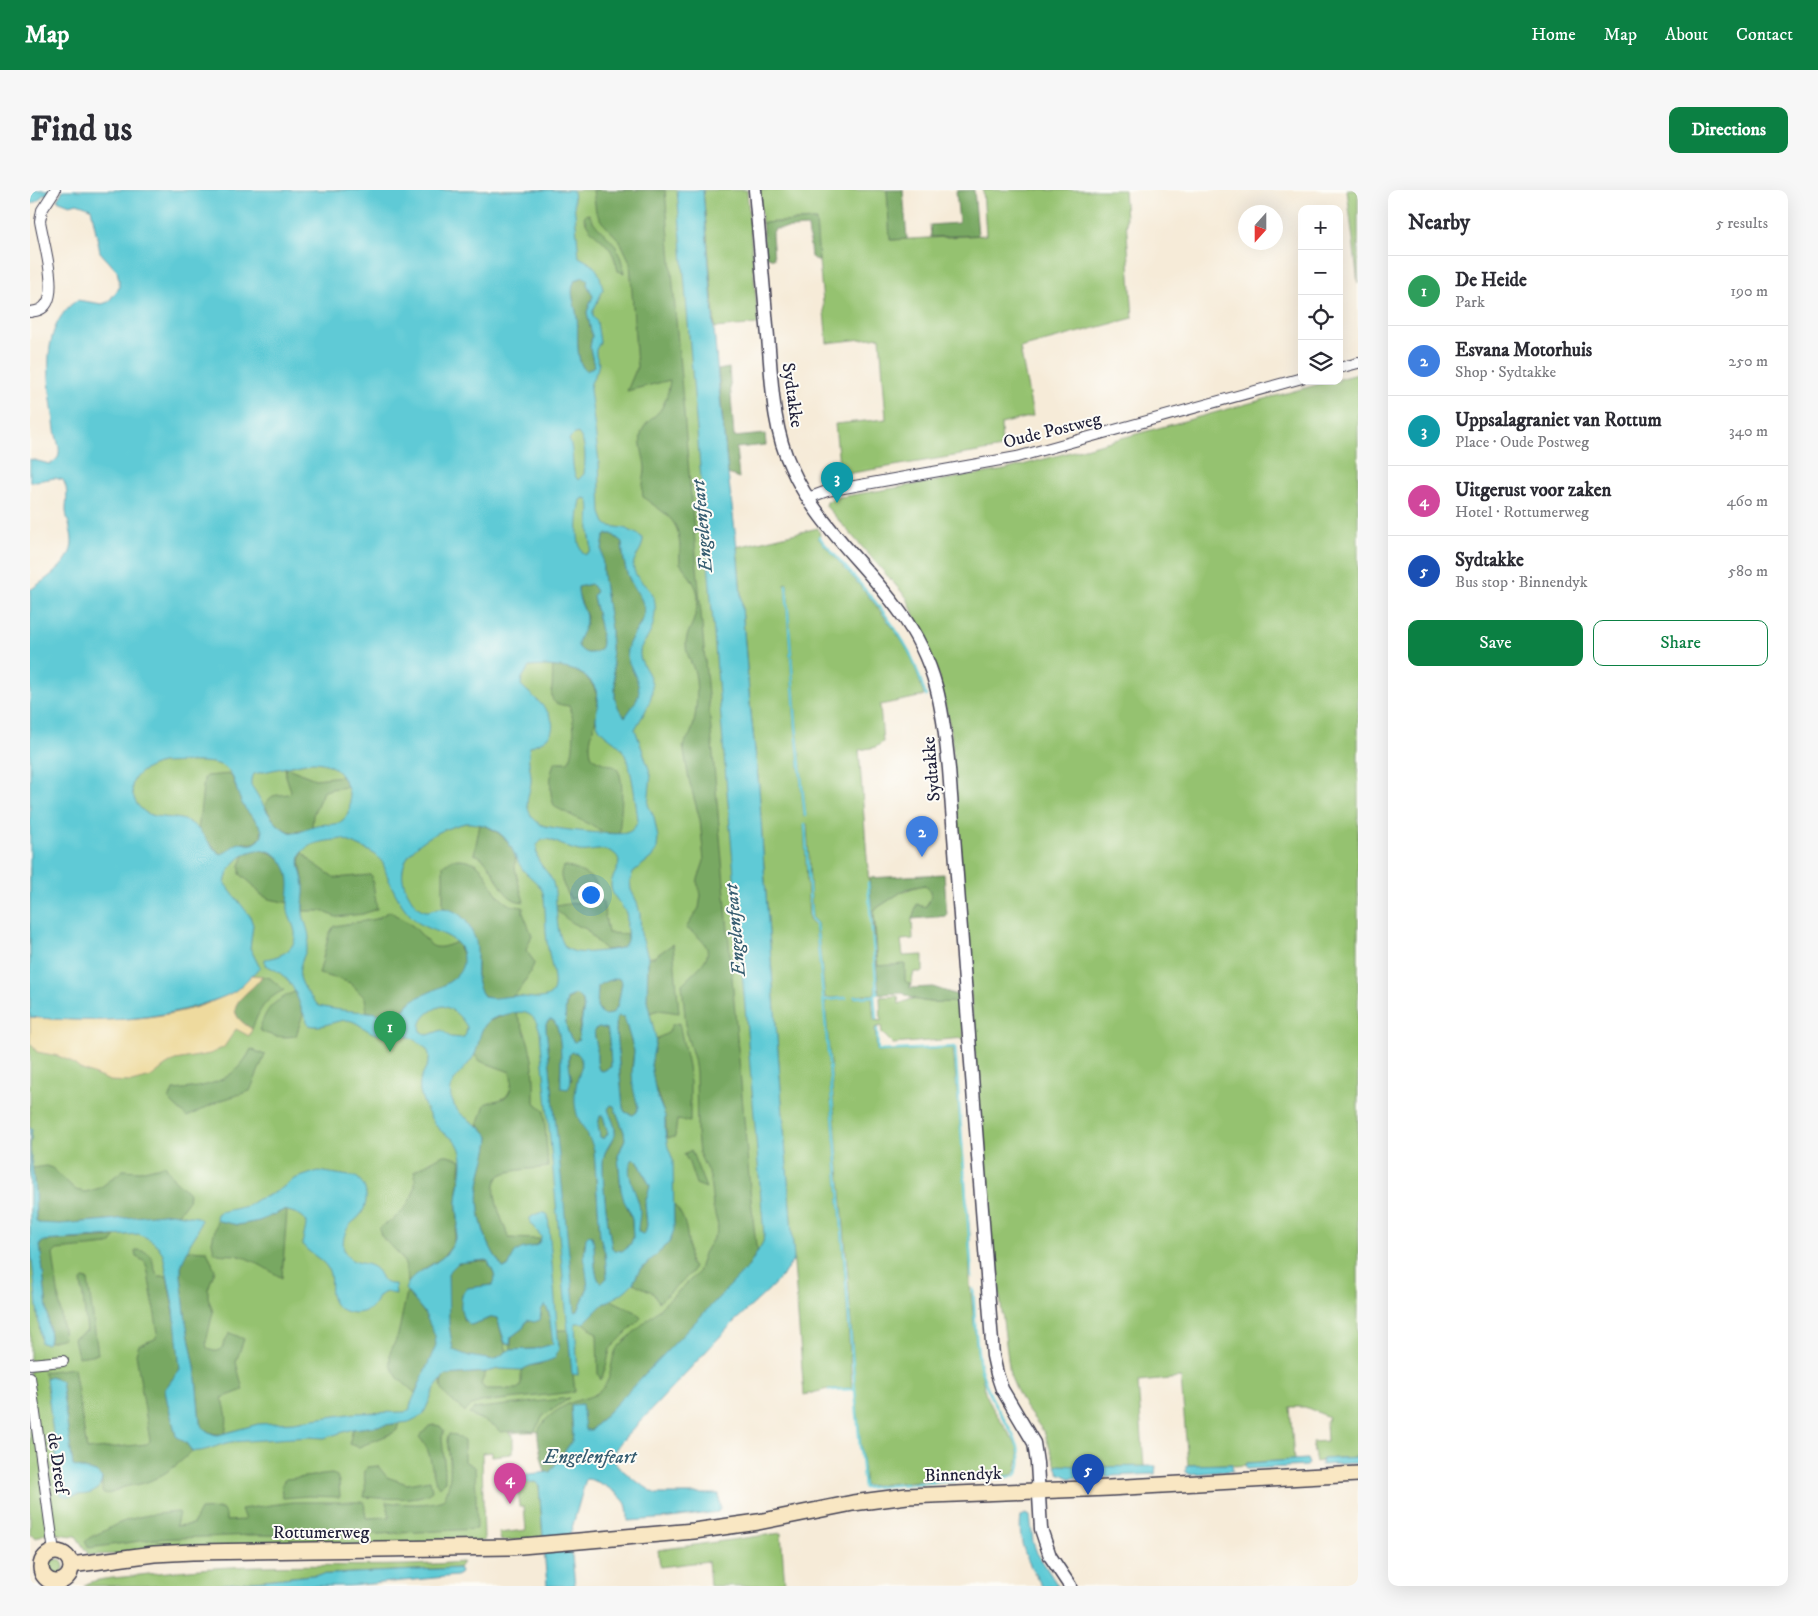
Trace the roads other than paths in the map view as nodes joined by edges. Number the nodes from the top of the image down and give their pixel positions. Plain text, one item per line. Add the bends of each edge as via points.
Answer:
1 (55, 190) edge
2 (755, 190) edge
3 (30, 312) edge
4 (1358, 364) edge
5 (1343, 367) edge
6 (1298, 379) edge
7 (808, 498) junction
8 (63, 1361) dead end
9 (30, 1364) edge
10 (30, 1377) edge
11 (1358, 1474) edge
12 (1039, 1497) junction
13 (572, 1542) joint
14 (54, 1552) junction
15 (71, 1565) junction
16 (36, 1570) edge
17 (58, 1584) edge
18 (1070, 1586) edge

1 - 3 street via 42,210 40,221 51,288 47,303
2 - 7 street, Sydtakke via 775,409 786,456
4 - 5 street
6 - 7 street, Oude Postweg via 1017,457 827,491
7 - 12 street, Sydtakke via 827,526 900,612 928,661 939,695 949,769 993,1356 1002,1389 1034,1443
8 - 9 street
10 - 14 street, de Dreef
11 - 12 main road, Binnendyk
12 - 13 main road, Binnendyk via 924,1494 721,1528
12 - 18 street, Sydtakke via 1045,1545
13 - 15 main road, Rottumerweg via 461,1549 192,1552
14 - 15 main road via 66,1556
14 - 16 main road via 45,1557
15 - 17 main road via 68,1576
16 - 17 main road

